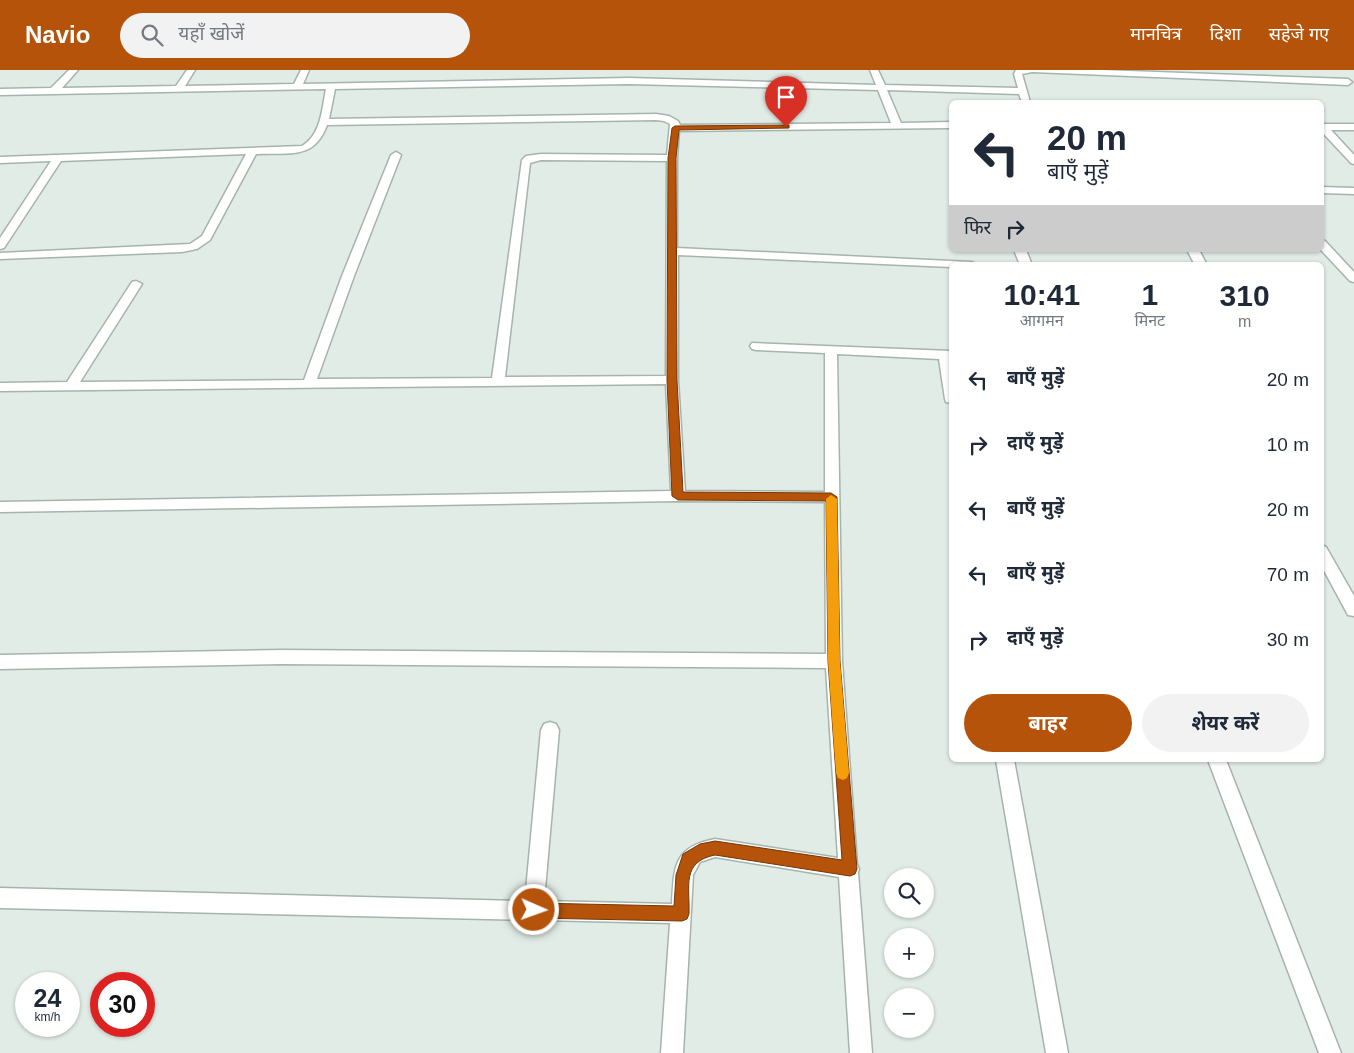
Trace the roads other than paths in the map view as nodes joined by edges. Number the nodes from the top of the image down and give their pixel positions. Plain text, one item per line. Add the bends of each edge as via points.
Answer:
1 (74, 70) edge
2 (191, 70) edge
3 (305, 70) edge
4 (555, 70) edge
5 (874, 70) edge
6 (1031, 70) edge
7 (1325, 70) edge
8 (1179, 73) edge
9 (552, 82) junction
10 (1351, 83) edge
11 (297, 87) junction
12 (331, 87) junction
13 (880, 88) junction
14 (179, 89) junction
15 (54, 91) junction
16 (1021, 91) junction
17 (0, 92) edge
18 (1025, 100) edge
19 (323, 122) junction
20 (897, 125) junction
21 (949, 125) edge
22 (1324, 127) edge
23 (675, 128) junction
24 (1354, 128) edge
25 (1324, 129) edge
26 (252, 152) junction
27 (396, 155) dead end
28 (58, 158) junction
29 (672, 158) junction
30 (0, 160) edge
31 (1354, 161) edge
32 (1324, 190) edge
33 (1354, 191) edge
34 (0, 246) edge
35 (1324, 246) edge
36 (673, 251) junction
37 (0, 256) edge
38 (949, 264) edge
39 (1354, 279) edge
40 (136, 284) dead end
41 (756, 346) dead end
42 (831, 349) junction
43 (948, 355) edge
44 (949, 370) edge
45 (672, 380) junction
46 (498, 383) junction
47 (309, 384) junction
48 (70, 386) junction
49 (0, 387) edge
50 (678, 496) junction
51 (831, 497) junction
52 (0, 507) edge
53 (1324, 556) edge
54 (1354, 610) edge
55 (834, 661) junction
56 (0, 662) edge
57 (550, 730) dead end
58 (1005, 762) edge
59 (1218, 762) edge
60 (850, 869) junction
61 (0, 898) edge
62 (534, 910) junction
63 (682, 914) junction
64 (672, 1053) edge
65 (862, 1053) edge
66 (1057, 1053) edge
67 (1330, 1053) edge

1 - 15 street
2 - 14 street
3 - 11 street
4 - 9 street
5 - 13 street
6 - 8 street
6 - 16 street via 1018,74
7 - 10 street
8 - 10 street
9 - 12 street
9 - 13 street via 689,81
11 - 12 street
11 - 14 street
12 - 19 street
13 - 16 street
13 - 20 street
14 - 15 street
15 - 17 street
16 - 18 street
19 - 23 street via 656,117 671,120
19 - 26 street via 311,146
20 - 21 street
20 - 23 street
22 - 24 street
23 - 29 street
25 - 31 street
26 - 28 street
26 - 37 street via 206,238 193,247
27 - 47 street
28 - 30 street
28 - 34 street
29 - 36 street
29 - 46 street via 534,157 525,162
32 - 33 street
35 - 39 street
36 - 38 street
36 - 45 street
40 - 48 street
41 - 42 street
42 - 43 street
42 - 51 street
43 - 44 street
45 - 46 street
45 - 50 street
46 - 47 street
47 - 48 street
48 - 49 street
50 - 51 street
50 - 52 street
51 - 55 street
53 - 54 street
55 - 56 street via 282,657
55 - 60 street
57 - 62 street
58 - 66 street
59 - 67 street
60 - 63 street via 715,848 700,851 688,859 683,875
60 - 65 street
61 - 62 street
62 - 63 street
63 - 64 street

